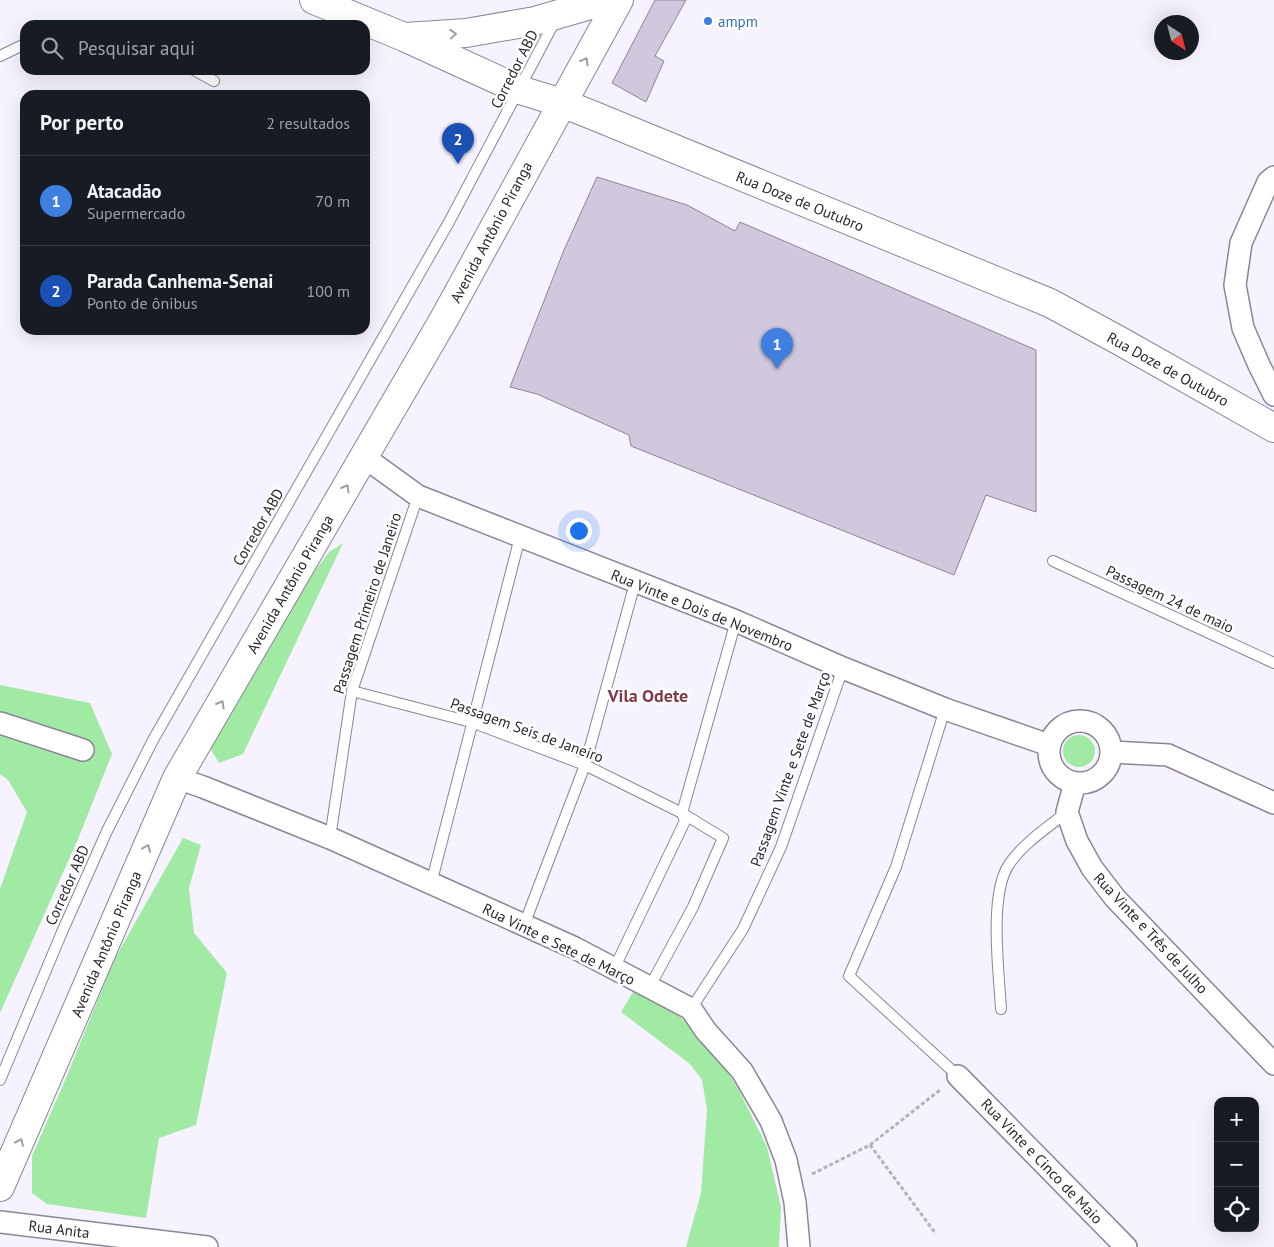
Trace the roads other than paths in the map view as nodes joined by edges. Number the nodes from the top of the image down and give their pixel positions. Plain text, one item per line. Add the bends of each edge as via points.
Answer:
1 (314, 0) edge
2 (607, 0) edge
3 (619, 0) edge
4 (563, 7) edge
5 (369, 20) edge
6 (370, 21) edge
7 (404, 37) junction
8 (20, 46) edge
9 (0, 56) edge
10 (203, 75) edge
11 (214, 81) dead end
12 (520, 90) junction
13 (562, 103) junction
14 (1272, 181) edge
15 (1274, 395) edge
16 (1274, 428) edge
17 (364, 458) junction
18 (418, 496) junction
19 (520, 537) junction
20 (1053, 561) dead end
21 (635, 583) junction
22 (736, 621) junction
23 (1274, 663) edge
24 (843, 668) junction
25 (352, 691) junction
26 (945, 709) junction
27 (471, 722) junction
28 (0, 723) edge
29 (1049, 745) junction
30 (83, 750) dead end
31 (1112, 752) junction
32 (585, 765) junction
33 (178, 778) junction
34 (1075, 783) junction
35 (1274, 803) edge
36 (1067, 812) junction
37 (682, 813) junction
38 (330, 838) junction
39 (431, 884) junction
40 (524, 925) junction
41 (614, 969) junction
42 (649, 988) junction
43 (690, 1009) junction
44 (1001, 1009) dead end
45 (1274, 1064) edge
46 (958, 1076) joint
47 (0, 1080) edge
48 (0, 1186) edge
49 (0, 1222) edge
50 (207, 1247) edge
51 (799, 1247) edge
52 (1126, 1247) edge

1 - 5 main road, Rua Doze de Outubro
2 - 4 main road
13 -> 3 main road, Avenida Antônio Piranga
7 -> 4 main road via 466,33 535,21
4 - 12 lane, Corredor ABD
6 - 7 main road, Rua Doze de Outubro
7 - 12 main road, Rua Doze de Outubro
8 - 9 lane
10 - 11 lane
12 - 13 main road, Rua Doze de Outubro
12 - 47 lane, Corredor ABD via 449,222 153,740 84,882
13 - 16 main road, Rua Doze de Outubro via 1050,303
13 - 17 main road, Avenida Antônio Piranga
14 - 15 street via 1241,243 1234,285 1243,328
17 - 18 street, Rua Vinte e Dois de Novembro
33 -> 17 main road, Avenida Antônio Piranga
18 - 19 street, Rua Vinte e Dois de Novembro
18 - 25 lane, Passagem Primeiro de Janeiro
19 - 21 street, Rua Vinte e Dois de Novembro
19 - 27 lane
20 - 23 lane, Passagem 24 de maio
21 - 22 street, Rua Vinte e Dois de Novembro
21 - 32 lane
22 - 24 street, Rua Vinte e Dois de Novembro
22 - 37 lane
24 - 26 street, Rua Vinte e Dois de Novembro
24 - 43 lane, Passagem Vinte e Sete de Março via 781,847 743,929
25 - 27 lane, Passagem Seis de Janeiro
25 - 38 lane, Passagem Primeiro de Janeiro
26 - 29 street, Rua Vinte e Dois de Novembro
26 - 46 lane via 896,867 849,976
27 - 32 lane, Passagem Seis de Janeiro
27 - 39 lane
28 - 30 street
29 - 31 street via 1060,728 1084,721 1106,733
29 - 34 street via 1048,755 1056,774
31 - 34 street via 1105,772 1096,780 1086,784
31 - 35 street via 1168,755
32 - 37 lane, Passagem Seis de Janeiro
32 - 40 lane
33 - 38 street, Rua Vinte e Sete de Março
48 -> 33 main road, Avenida Antônio Piranga
34 - 36 street
36 - 44 lane via 1027,844 1008,866 999,887 996,915
36 - 45 street, Rua Vinte e Três de Julho via 1077,841 1092,868 1115,898
37 - 41 lane via 685,821
37 - 42 lane, Passagem Seis de Janeiro via 722,838 693,907
38 - 39 street, Rua Vinte e Sete de Março
39 - 40 street, Rua Vinte e Sete de Março
40 - 41 street, Rua Vinte e Sete de Março
41 - 42 street, Rua Vinte e Sete de Março
42 - 43 street, Rua Vinte e Sete de Março
43 - 51 street, Rua Vinte e Sete de Março via 742,1071 771,1121 786,1160 795,1202
46 - 52 street, Rua Vinte e Cinco de Maio
49 - 50 street, Rua Anita

